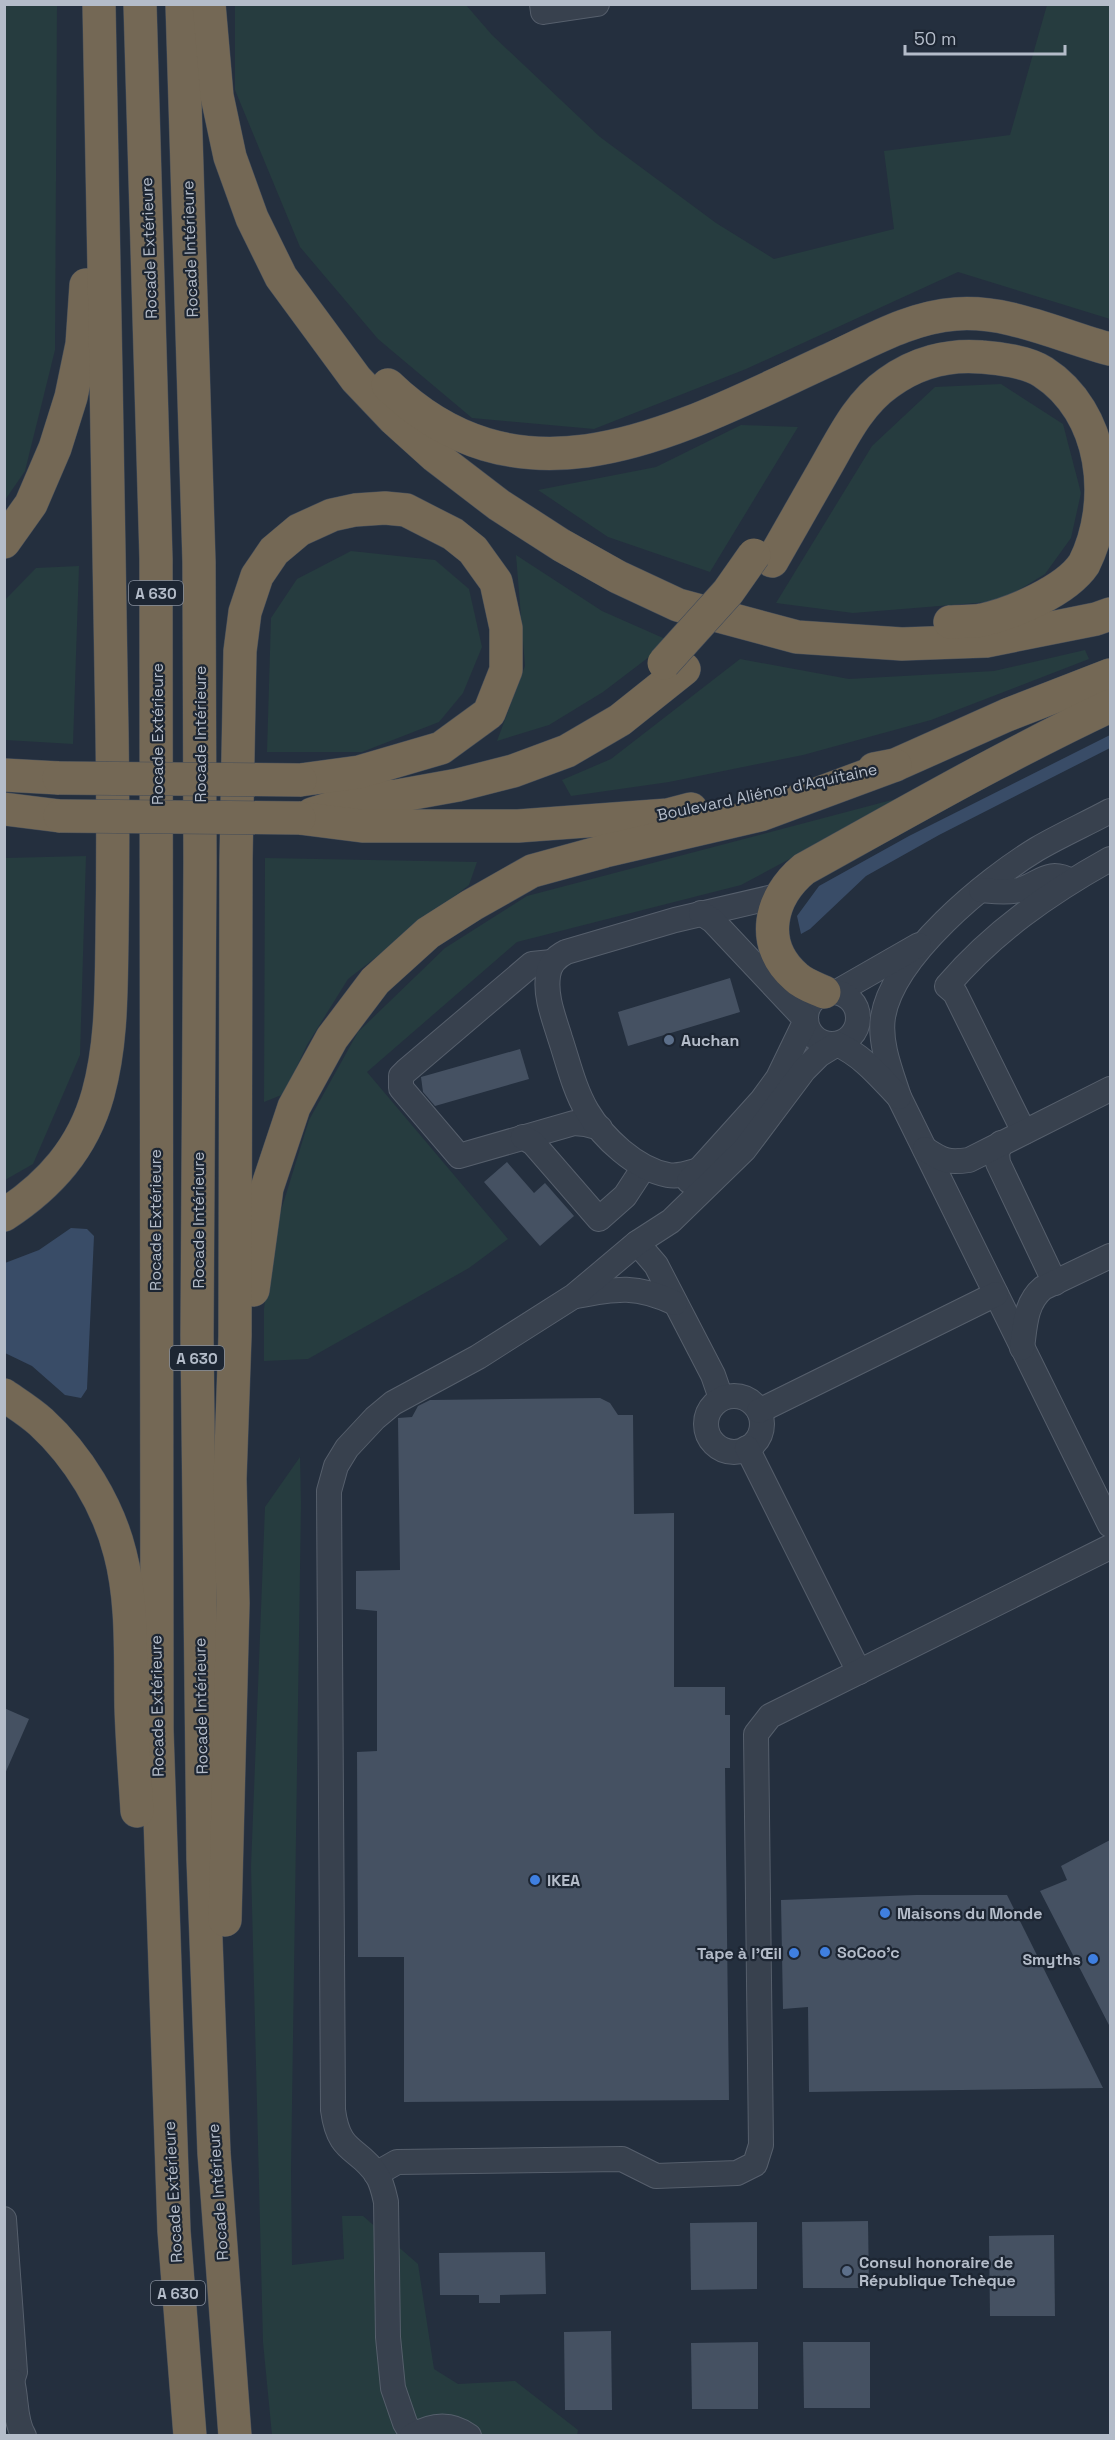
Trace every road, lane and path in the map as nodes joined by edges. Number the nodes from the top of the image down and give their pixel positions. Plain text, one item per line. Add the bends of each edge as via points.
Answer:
1 (99, 4) edge
2 (140, 4) edge
3 (182, 4) edge
4 (209, 4) edge
5 (542, 4) edge
6 (597, 4) edge
7 (99, 38) junction
8 (280, 278) junction
9 (1099, 346) edge
10 (4, 542) edge
11 (763, 558) junction
12 (1110, 614) edge
13 (797, 637) junction
14 (674, 666) junction
15 (1110, 675) edge
16 (1110, 706) edge
17 (895, 765) junction
18 (4, 775) edge
19 (300, 780) junction
20 (4, 809) edge
21 (1110, 811) edge
22 (60, 816) junction
23 (299, 818) junction
24 (4, 820) edge
25 (1110, 859) edge
26 (1071, 881) junction
27 (981, 890) junction
28 (782, 895) junction
29 (701, 913) junction
30 (923, 943) junction
31 (552, 962) junction
32 (831, 992) junction
33 (806, 1020) junction
34 (837, 1044) junction
35 (1110, 1089) edge
36 (898, 1097) junction
37 (600, 1128) junction
38 (1024, 1132) junction
39 (523, 1137) junction
40 (1001, 1143) junction
41 (925, 1149) junction
42 (644, 1167) junction
43 (699, 1170) junction
44 (4, 1215) edge
45 (637, 1243) junction
46 (1110, 1256) edge
47 (1055, 1283) junction
48 (996, 1294) junction
49 (574, 1296) junction
50 (675, 1303) junction
51 (1022, 1348) junction
52 (4, 1395) edge
53 (722, 1398) junction
54 (759, 1411) junction
55 (747, 1448) junction
56 (1110, 1525) edge
57 (1110, 1546) edge
58 (232, 1603) junction
59 (859, 1672) junction
60 (171, 2151) junction
61 (214, 2153) junction
62 (376, 2174) junction
63 (4, 2219) edge
64 (8, 2383) edge
65 (412, 2435) edge
66 (24, 2436) edge
67 (190, 2436) edge
68 (236, 2436) edge
69 (469, 2436) edge

1 - 7 highway
2 - 60 highway, Rocade Extérieure / A 630 via 156,559 156,1718
3 - 61 highway, Rocade Intérieure / A 630 via 199,562 197,1336 203,1859
4 - 8 highway via 217,96 230,157
5 - 6 street via 543,12
7 - 10 highway via 82,344 56,448 31,504
7 - 44 highway via 111,598 111,1020 97,1097 83,1134 62,1166 34,1195
8 - 9 highway via 408,404 451,432 505,451 550,455 638,441 693,422 910,323 956,314 1003,316
8 - 13 highway via 356,379 394,419 500,505 618,577 678,604
9 - 11 highway via 1002,331 960,330 915,343 875,365 836,409
11 - 13 highway via 854,417 886,384 922,363 966,355 1002,358 1042,371 1074,399 1095,431 1105,482 1103,524 1083,566 1055,591 981,620
11 - 14 highway, bridge via 729,592
12 - 13 highway via 986,641 902,644
14 - 19 highway via 558,734 505,755 393,781 360,785
14 - 23 highway via 620,720 567,751 513,771 458,785 361,800
15 - 17 highway, Boulevard Aliénor d'Aquitaine
16 - 28 highway via 804,868 789,881
17 - 23 highway, Boulevard Aliénor d'Aquitaine via 758,792 668,815 518,826 362,826
17 - 58 highway via 760,815 532,871 428,933 375,981 332,1038 294,1107 267,1188 255,1274 244,1479
18 - 19 highway, bridge
19 - 58 highway via 359,772 441,748 489,713 506,670 506,628 496,582 473,550 453,534 406,510 355,510 298,530 274,551 257,576 245,612 240,651 236,860
20 - 22 highway
21 - 27 street via 1037,849
22 - 23 highway, bridge
22 - 24 highway
25 - 26 street
26 - 27 street via 1060,875 1047,876 1016,891
26 - 38 street via 1006,926 947,986 955,993
27 - 30 street
28 - 29 street
28 - 32 highway via 772,919 781,960 796,978
29 - 31 street via 566,952
29 - 33 street
30 - 32 street
30 - 36 street via 890,993 883,1018 886,1056
31 - 37 street via 547,995 579,1094
31 - 39 street via 532,964 401,1076 405,1094 459,1156
32 - 33 street via 810,1003
32 - 34 street via 846,995 857,1009 852,1034
33 - 34 street via 813,1036
33 - 43 street via 778,1078
34 - 36 street via 866,1062
34 - 45 street via 804,1070 744,1150 708,1188 672,1221
35 - 38 street
36 - 41 street
37 - 39 street via 574,1124
37 - 42 street
38 - 40 street
39 - 42 street via 533,1143 599,1219 625,1196
40 - 41 street via 969,1160 953,1162 941,1160
40 - 47 street via 998,1163
41 - 48 street
42 - 43 street via 668,1175
43 - 45 street
45 - 49 street
45 - 50 street via 656,1266
46 - 47 street
47 - 51 street via 1034,1296 1026,1316
48 - 51 street
48 - 54 street
49 - 50 street via 611,1289 641,1290
49 - 62 street via 478,1357 393,1403 347,1448 336,1466 329,1491 333,2110 340,2139
50 - 53 street
51 - 56 street
52 - 60 highway via 41,1421 66,1449 107,1515 120,1553 130,1633 140,1858
53 - 54 street via 739,1396
53 - 55 street via 708,1411 700,1443 715,1444 730,1452
54 - 55 street via 759,1436
55 - 59 street
57 - 59 street
58 - 61 highway via 227,1860
59 - 62 street via 770,1716 756,1734 761,2145 755,2164 737,2174 656,2176 622,2159 397,2162
60 - 67 highway, Rocade Extérieure / A 630
61 - 68 highway, Rocade Intérieure / A 630
62 - 65 street via 386,2202 388,2337 393,2388
63 - 64 street via 15,2372
64 - 66 street via 17,2397
65 - 69 street via 439,2426 453,2427

